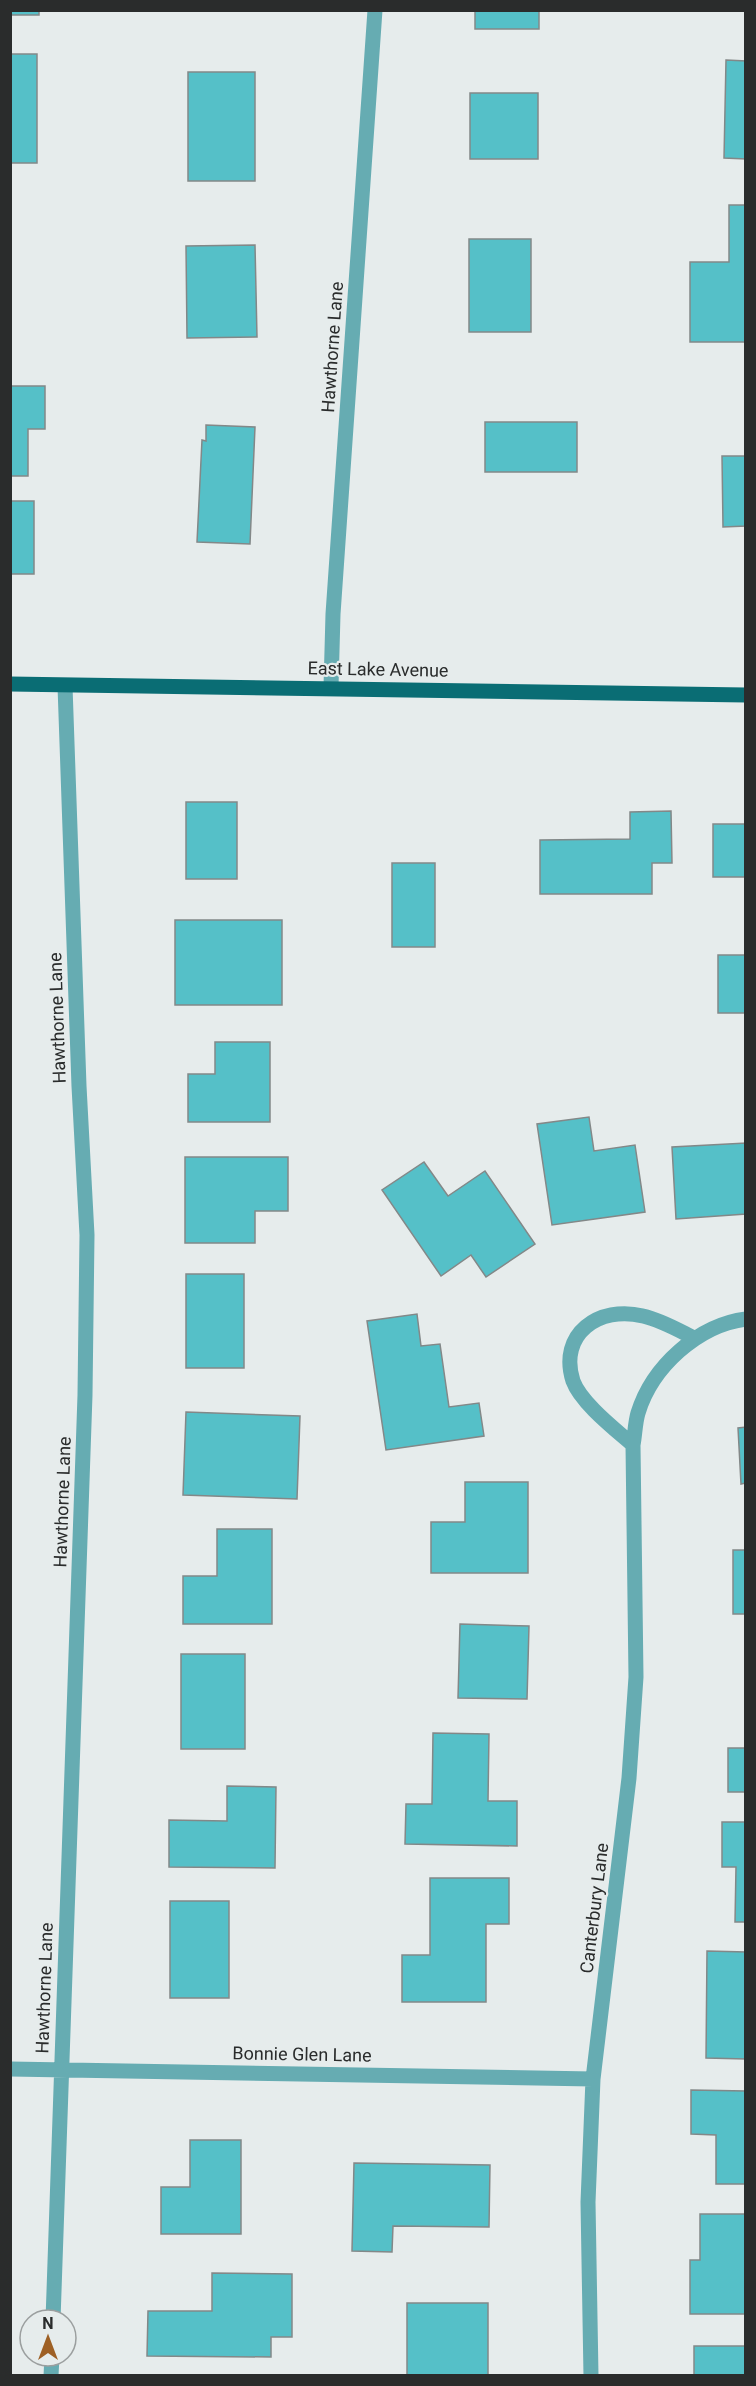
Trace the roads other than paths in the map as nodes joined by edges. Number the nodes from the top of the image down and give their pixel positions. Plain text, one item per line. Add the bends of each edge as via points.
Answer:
1 (375, 10) edge
2 (10, 684) edge
3 (65, 686) junction
4 (331, 687) junction
5 (746, 695) edge
6 (746, 1318) edge
7 (694, 1338) junction
8 (633, 1445) junction
9 (10, 2069) edge
10 (61, 2070) junction
11 (593, 2079) junction
12 (53, 2308) edge
13 (591, 2376) edge

1 - 4 street, Hawthorne Lane
2 - 3 main road, East Lake Avenue
3 - 4 main road, East Lake Avenue
3 - 10 street, Hawthorne Lane via 87,1235 86,1395
4 - 5 main road, East Lake Avenue
6 - 7 street, Canterbury Lane
7 - 8 street, Canterbury Lane via 654,1381 639,1412
7 - 8 street via 642,1315 616,1315 597,1318 573,1342 569,1360 574,1383 604,1420
8 - 11 street, Canterbury Lane via 636,1677 629,1778
9 - 10 street, Bonnie Glen Lane
10 - 11 street, Bonnie Glen Lane
10 - 12 street, Hawthorne Lane
11 - 13 street, Canterbury Lane via 588,2202

